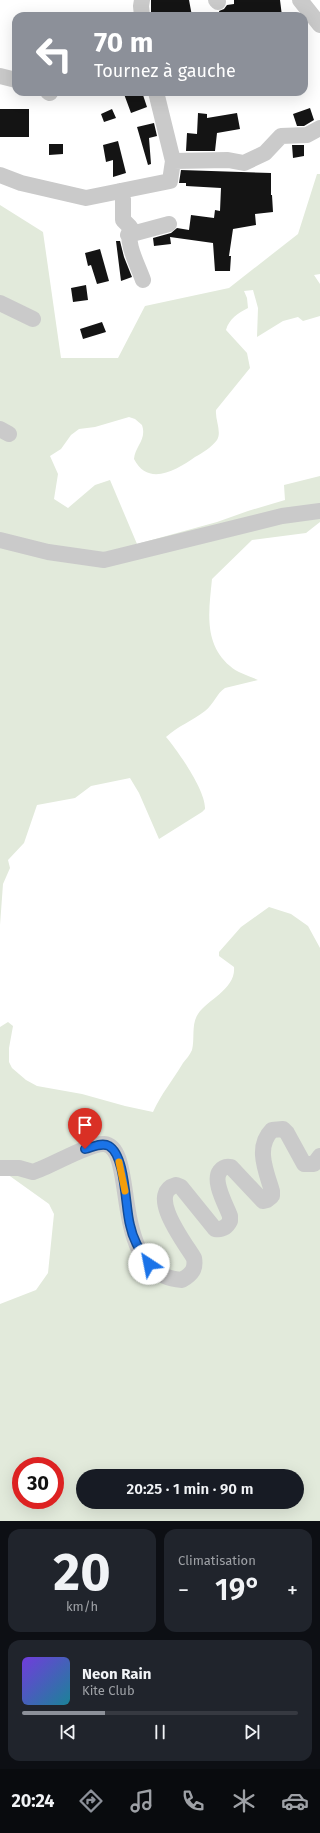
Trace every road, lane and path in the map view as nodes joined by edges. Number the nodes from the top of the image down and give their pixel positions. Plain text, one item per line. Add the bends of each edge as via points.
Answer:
1 (142, 0) edge
2 (309, 4) edge
3 (142, 12) edge
4 (320, 25) edge
5 (0, 76) edge
6 (12, 79) edge
7 (157, 96) edge
8 (320, 128) edge
9 (173, 161) junction
10 (0, 176) edge
11 (120, 191) junction
12 (169, 224) dead end
13 (128, 235) junction
14 (143, 280) dead end
15 (0, 303) edge
16 (33, 319) dead end
17 (320, 512) edge
18 (0, 540) edge
19 (320, 1156) edge
20 (0, 1168) edge

1 - 3 street
2 - 4 street
5 - 6 street
7 - 9 street
8 - 9 street via 307,134 281,136 265,153 244,163 228,160
9 - 11 street via 170,181
10 - 11 street via 86,198
11 - 13 street via 123,199 123,220 130,227
12 - 13 street
13 - 14 street
15 - 16 street
17 - 18 street via 282,516 104,560 48,552
19 - 20 street via 314,1164 304,1164 287,1133 283,1129 272,1130 265,1140 263,1158 272,1196 263,1201 231,1167 223,1168 218,1173 217,1183 230,1221 219,1230 215,1229 181,1187 176,1185 167,1190 164,1195 166,1210 194,1258 193,1272 182,1280 167,1277 155,1270 141,1253 130,1226 121,1166 114,1150 108,1145 102,1144 85,1149 33,1172 19,1168

